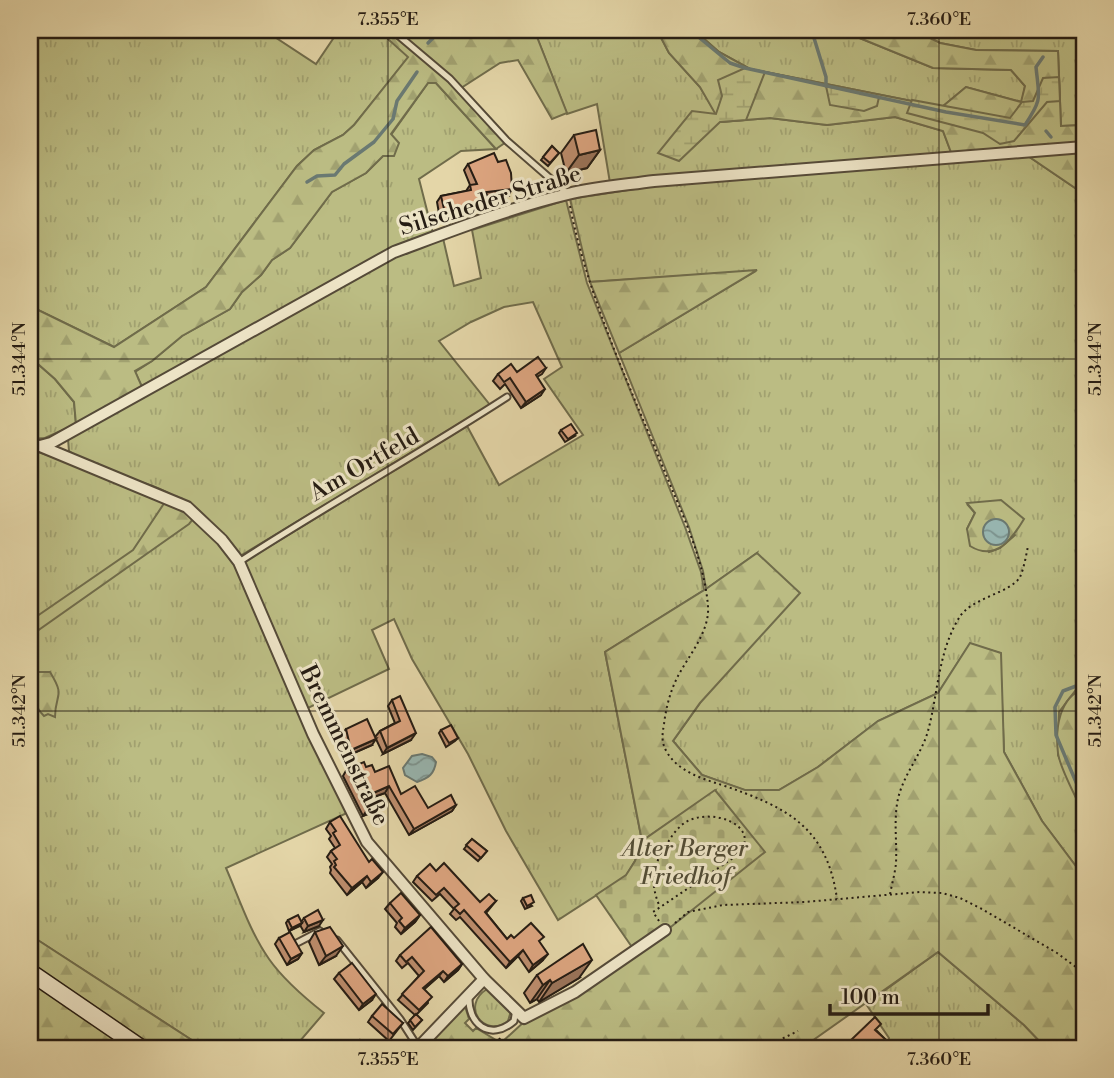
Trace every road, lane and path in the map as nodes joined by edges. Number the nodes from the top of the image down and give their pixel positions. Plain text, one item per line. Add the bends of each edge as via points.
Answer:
1 (247, 30) edge
2 (392, 30) edge
3 (242, 36) dead end
4 (1084, 147) edge
5 (568, 194) junction
6 (507, 397) dead end
7 (35, 445) edge
8 (1028, 546) dead end
9 (239, 562) junction
10 (889, 895) junction
11 (837, 900) junction
12 (660, 907) junction
13 (665, 930) junction
14 (325, 931) edge
15 (332, 937) edge
16 (295, 944) edge
17 (30, 972) edge
18 (1084, 973) edge
19 (484, 979) junction
20 (469, 994) junction
21 (516, 1009) junction
22 (498, 1031) junction
23 (798, 1031) dead end
24 (141, 1048) edge
25 (418, 1048) edge
26 (507, 1048) edge
27 (763, 1048) edge

1 - 3 path
2 - 5 lane via 450,79 508,141
4 - 5 street, Silscheder Straße via 654,181
5 - 7 street, Silscheder Straße via 394,252 51,443
5 - 11 path via 589,282 702,571 708,609 703,633 676,680 661,740 679,767 793,816 824,849
6 - 9 lane, Am Ortfeld
7 - 9 street, Bremmenstraße via 187,507
8 - 10 path via 1019,578 960,615 953,630 928,730 898,800 896,865
9 - 19 street, Bremmenstraße via 313,733 367,842
10 - 11 path
10 - 18 path via 931,893 960,898
11 - 13 path via 704,907 688,912
12 - 12 path via 739,854 745,846 740,829 726,818 712,815 684,823 659,857 652,876
12 - 13 path via 653,912
13 - 21 street via 575,992 524,1018
14 - 16 lane
15 - 25 lane via 400,1019
17 - 24 main road
19 - 20 street
19 - 21 street, Bremmenstraße
20 - 22 lane via 468,1008 475,1022
20 - 25 street
21 - 22 lane via 514,1021
22 - 26 path
23 - 27 path

